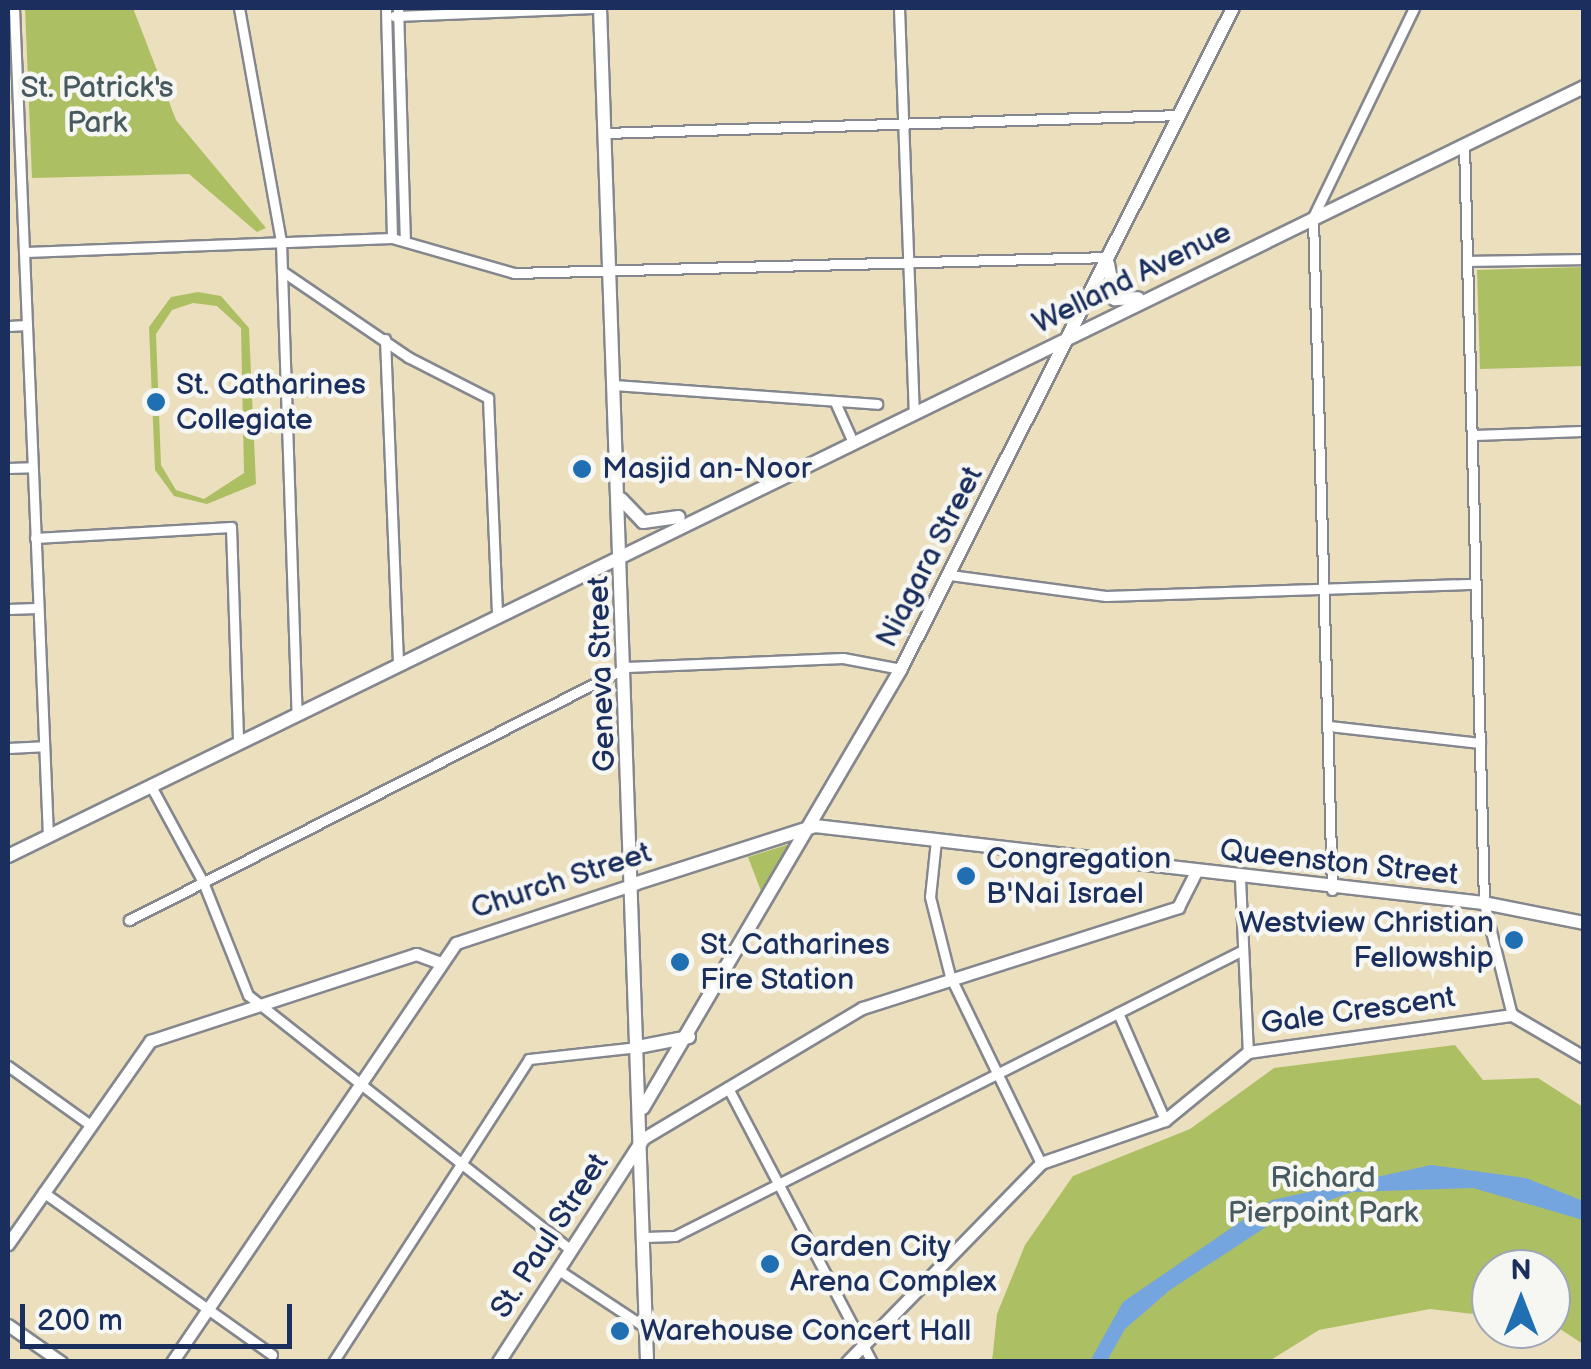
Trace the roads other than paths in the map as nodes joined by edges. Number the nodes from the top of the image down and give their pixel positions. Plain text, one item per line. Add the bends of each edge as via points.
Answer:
1 (14, 8) edge
2 (238, 8) edge
3 (598, 8) edge
4 (899, 8) edge
5 (1233, 8) edge
6 (1414, 8) edge
7 (386, 12) edge
8 (398, 12) edge
9 (1584, 86) edge
10 (1180, 116) junction
11 (903, 123) junction
12 (606, 133) junction
13 (1464, 144) junction
14 (1313, 217) junction
15 (392, 238) junction
16 (405, 241) junction
17 (281, 242) junction
18 (26, 252) junction
19 (1108, 257) junction
20 (1584, 259) edge
21 (908, 260) junction
22 (1468, 261) junction
23 (282, 271) junction
24 (609, 271) junction
25 (1150, 296) junction
26 (27, 325) junction
27 (8, 326) edge
28 (1068, 334) junction
29 (386, 339) junction
30 (614, 386) junction
31 (835, 402) junction
32 (877, 404) dead end
33 (914, 410) junction
34 (1584, 430) edge
35 (1473, 434) junction
36 (852, 440) junction
37 (32, 466) junction
38 (8, 468) edge
39 (618, 493) junction
40 (700, 511) junction
41 (34, 538) junction
42 (622, 553) junction
43 (950, 574) junction
44 (1476, 584) junction
45 (1325, 588) junction
46 (37, 608) junction
47 (8, 609) edge
48 (497, 614) junction
49 (398, 664) junction
50 (627, 667) junction
51 (901, 669) junction
52 (297, 714) junction
53 (1329, 726) junction
54 (238, 742) junction
55 (1480, 742) junction
56 (43, 746) junction
57 (8, 748) edge
58 (152, 788) junction
59 (815, 826) junction
60 (48, 837) junction
61 (936, 840) junction
62 (8, 856) edge
63 (1195, 874) junction
64 (1240, 878) junction
65 (204, 882) junction
66 (634, 884) junction
67 (1332, 890) junction
68 (1484, 903) junction
69 (129, 920) dead end
70 (1584, 922) edge
71 (1243, 950) junction
72 (441, 963) junction
73 (950, 976) junction
74 (261, 1002) junction
75 (1118, 1013) junction
76 (1512, 1015) junction
77 (690, 1035) junction
78 (638, 1047) junction
79 (1248, 1052) junction
80 (1584, 1057) edge
81 (8, 1066) edge
82 (998, 1072) junction
83 (360, 1083) junction
84 (728, 1088) junction
85 (642, 1110) junction
86 (1165, 1120) junction
87 (89, 1124) junction
88 (644, 1138) junction
89 (1041, 1163) junction
90 (460, 1164) junction
91 (782, 1180) junction
92 (43, 1192) junction
93 (645, 1236) junction
94 (8, 1244) edge
95 (570, 1249) junction
96 (557, 1269) junction
97 (207, 1309) junction
98 (8, 1325) edge
99 (649, 1334) junction
100 (866, 1348) junction
101 (272, 1355) dead end
102 (61, 1362) edge
103 (172, 1362) edge
104 (333, 1362) edge
105 (499, 1362) edge
106 (647, 1362) edge
107 (656, 1362) edge
108 (847, 1362) edge
109 (872, 1362) edge

1 - 18 street
2 - 17 street
3 - 8 street
3 - 12 main road, Geneva Street
4 - 11 street
5 - 10 main road, Niagara Street
6 - 14 street
7 - 8 street
7 - 15 street
8 - 16 street
9 - 13 main road, Welland Avenue
10 - 11 street
10 - 19 main road, Niagara Street
11 - 12 street
11 - 21 street
12 - 24 main road, Geneva Street
13 - 14 main road, Welland Avenue
13 - 22 street
14 - 25 main road, Welland Avenue
14 - 45 street
15 - 16 street
15 - 17 street
16 - 24 street via 514,273
17 - 18 street
17 - 23 street
18 - 26 street
19 - 21 street
19 - 25 main road via 1114,299
19 - 28 main road, Niagara Street
20 - 22 street
21 - 24 street
21 - 33 street
22 - 35 street
23 - 29 street
23 - 52 street
24 - 30 main road, Geneva Street
25 - 28 main road, Welland Avenue
26 - 27 street
26 - 37 street
28 - 33 main road, Welland Avenue
28 - 43 main road, Niagara Street
29 - 48 street via 482,392
29 - 49 street
30 - 31 street
30 - 39 main road, Geneva Street
31 - 32 street
31 - 36 street
33 - 36 main road, Welland Avenue
34 - 35 street
35 - 44 street
36 - 40 main road, Welland Avenue
37 - 38 street
37 - 41 street
39 - 40 main road via 643,522
39 - 42 main road, Geneva Street
40 - 42 main road
41 - 46 street
41 - 54 street via 231,527
42 - 48 main road
42 - 50 main road, Geneva Street
43 - 45 street via 1106,596
43 - 51 main road, Niagara Street
44 - 45 street
44 - 55 street
45 - 53 street
46 - 47 street
46 - 56 street
48 - 49 main road
49 - 52 main road
50 - 51 street via 843,658
50 - 65 street
50 - 66 main road, Geneva Street
51 - 59 main road, Niagara Street
52 - 54 main road
53 - 55 street
53 - 67 street
54 - 58 main road
55 - 68 street
56 - 57 street
56 - 60 street
58 - 60 main road
58 - 65 street
59 - 61 main road, Church Street
59 - 66 main road, Church Street
59 - 77 main road, Niagara Street
60 - 62 main road
61 - 63 main road, Church Street
61 - 73 street via 930,897
63 - 64 main road, Queenston Street
63 - 73 street, Queenston Street via 1178,907
64 - 67 main road, Queenston Street
64 - 71 street
65 - 69 street
65 - 74 street via 248,995
66 - 72 street, Church Street via 463,939
66 - 78 main road, Geneva Street
67 - 68 main road, Queenston Street
68 - 70 main road, Queenston Street
68 - 76 street
71 - 75 street
71 - 79 street
72 - 74 street via 416,954
72 - 83 street, Church Street
73 - 82 street
73 - 84 street, Queenston Street via 862,1008
74 - 83 street
74 - 87 street via 150,1041
75 - 82 street
75 - 86 street
76 - 79 street, Gale Crescent
76 - 80 street
77 - 78 main road via 672,1047
77 - 85 main road, Niagara Street
78 - 85 main road, Geneva Street
78 - 90 street via 534,1053
79 - 86 street, Gale Crescent
81 - 87 street
82 - 89 street
82 - 91 street
83 - 90 street
83 - 97 street, Church Street
84 - 88 street, Queenston Street
84 - 91 street
85 - 88 main road, Geneva Street
86 - 89 street, Gale Crescent
87 - 92 street
88 - 93 main road, Geneva Street
88 - 95 main road, St. Paul Street
89 - 100 street, Gale Crescent
90 - 95 street
90 - 104 street
91 - 93 street via 676,1236
91 - 100 street
92 - 94 street
92 - 97 street
93 - 99 main road, Geneva Street
95 - 96 main road, St. Paul Street
96 - 99 street
96 - 105 main road, St. Paul Street
97 - 101 street
97 - 103 street, Church Street
98 - 102 street
99 - 106 main road, Geneva Street
99 - 107 main road, Geneva Street
100 - 108 street, Gale Crescent
100 - 109 street

